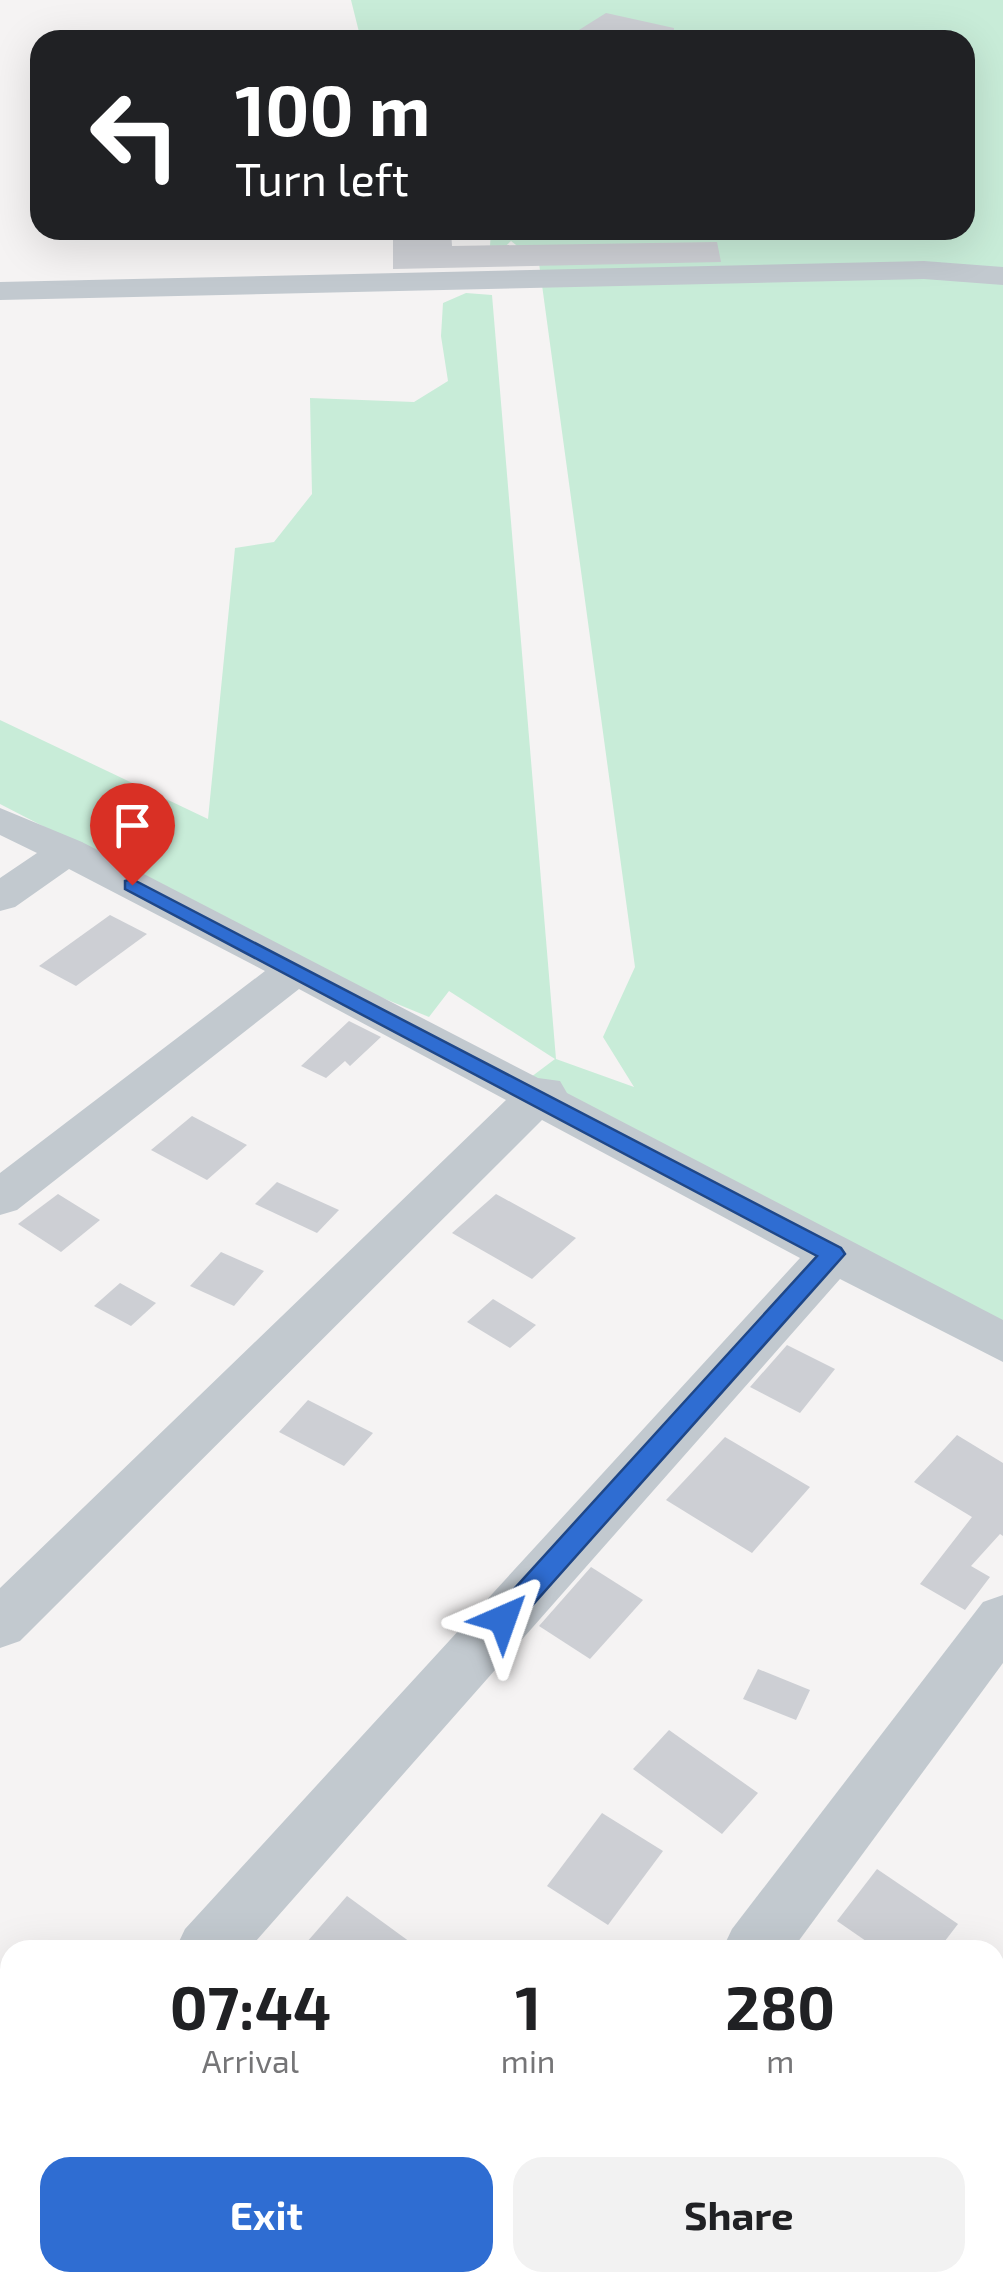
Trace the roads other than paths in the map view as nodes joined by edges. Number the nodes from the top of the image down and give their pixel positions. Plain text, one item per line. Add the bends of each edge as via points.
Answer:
1 (1003, 276) edge
2 (0, 291) edge
3 (0, 820) edge
4 (67, 851) junction
5 (0, 898) edge
6 (296, 969) junction
7 (540, 1094) junction
8 (0, 1198) edge
9 (833, 1254) junction
10 (1003, 1342) edge
11 (1003, 1618) edge
12 (0, 1624) edge
13 (216, 1940) edge
14 (762, 1940) edge

1 - 2 street via 924,270
3 - 4 street
4 - 5 street
4 - 6 street
6 - 7 street
6 - 8 street
7 - 9 street
7 - 12 street
9 - 10 street
9 - 13 street
11 - 14 street

